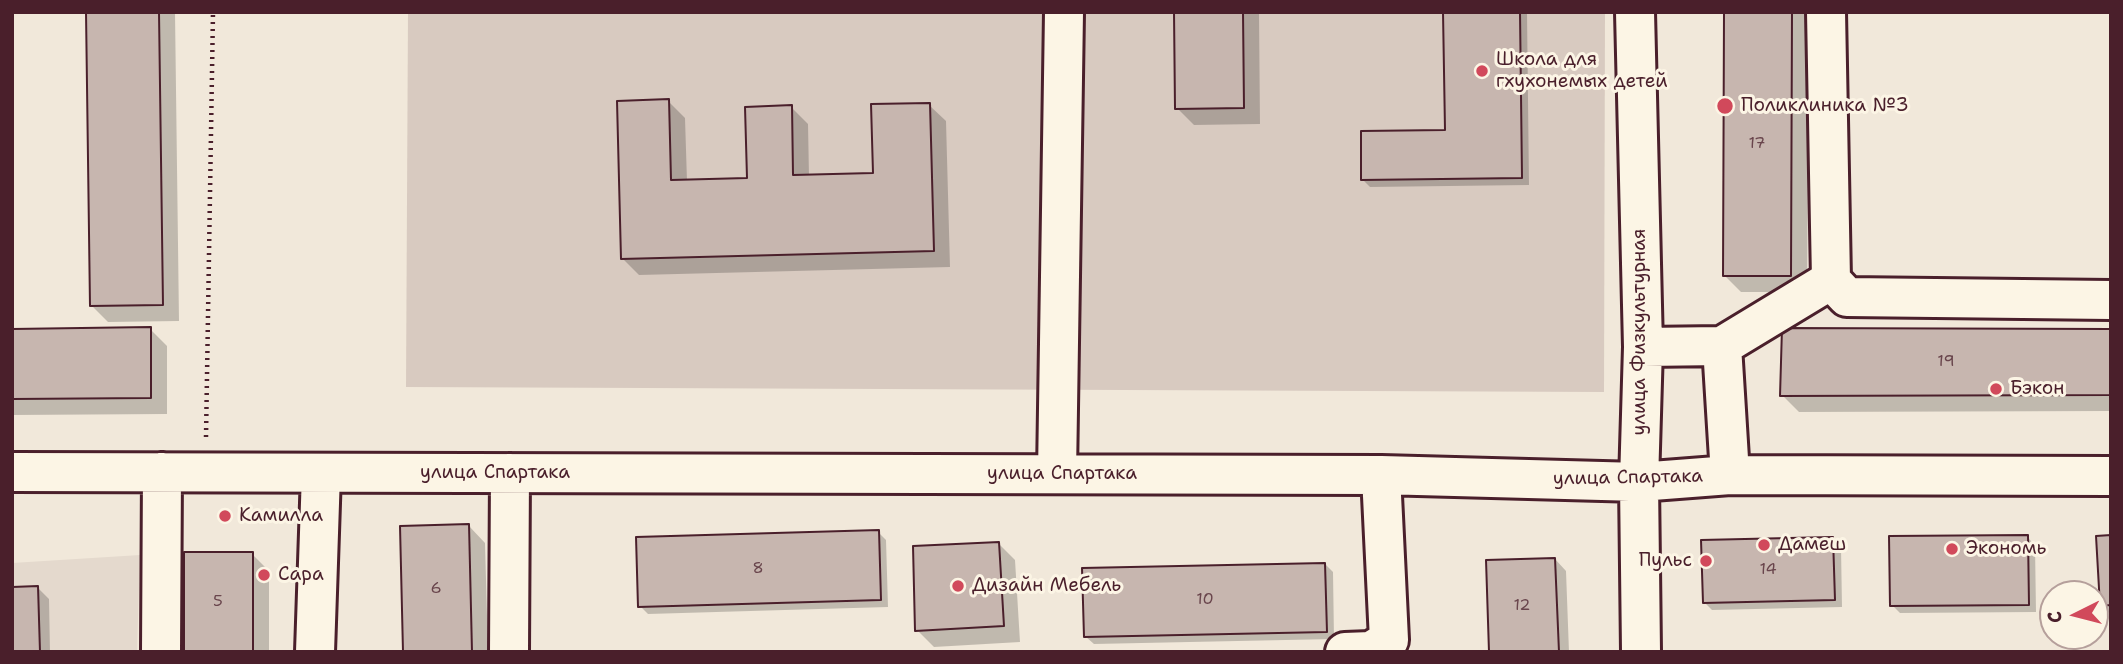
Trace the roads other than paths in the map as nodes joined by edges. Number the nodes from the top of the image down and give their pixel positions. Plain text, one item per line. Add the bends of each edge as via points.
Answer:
1 (1064, 12) edge
2 (1634, 12) edge
3 (1825, 12) edge
4 (1831, 279) junction
5 (2111, 300) edge
6 (1722, 346) junction
7 (1643, 347) junction
8 (12, 472) edge
9 (162, 472) junction
10 (321, 473) junction
11 (510, 473) junction
12 (1057, 474) junction
13 (1381, 475) junction
14 (1730, 475) junction
15 (2111, 476) edge
16 (1639, 482) junction
17 (161, 652) edge
18 (315, 652) edge
19 (509, 652) edge
20 (1345, 652) edge
21 (1641, 652) edge

1 - 12 street
2 - 7 street, улица Физкультурная
3 - 4 street
4 - 5 street via 1846,297
4 - 6 street
6 - 7 street
6 - 14 street
7 - 16 street, улица Физкультурная
8 - 9 street, улица Спартака
9 - 10 street, улица Спартака
9 - 17 street
10 - 11 street, улица Спартака
10 - 18 street
11 - 12 street, улица Спартака
11 - 19 street
12 - 13 street, улица Спартака
13 - 16 street, улица Спартака
13 - 20 street via 1389,640 1371,651
14 - 15 street, улица Спартака
14 - 16 street, улица Спартака
16 - 21 street, улица Физкультурная

